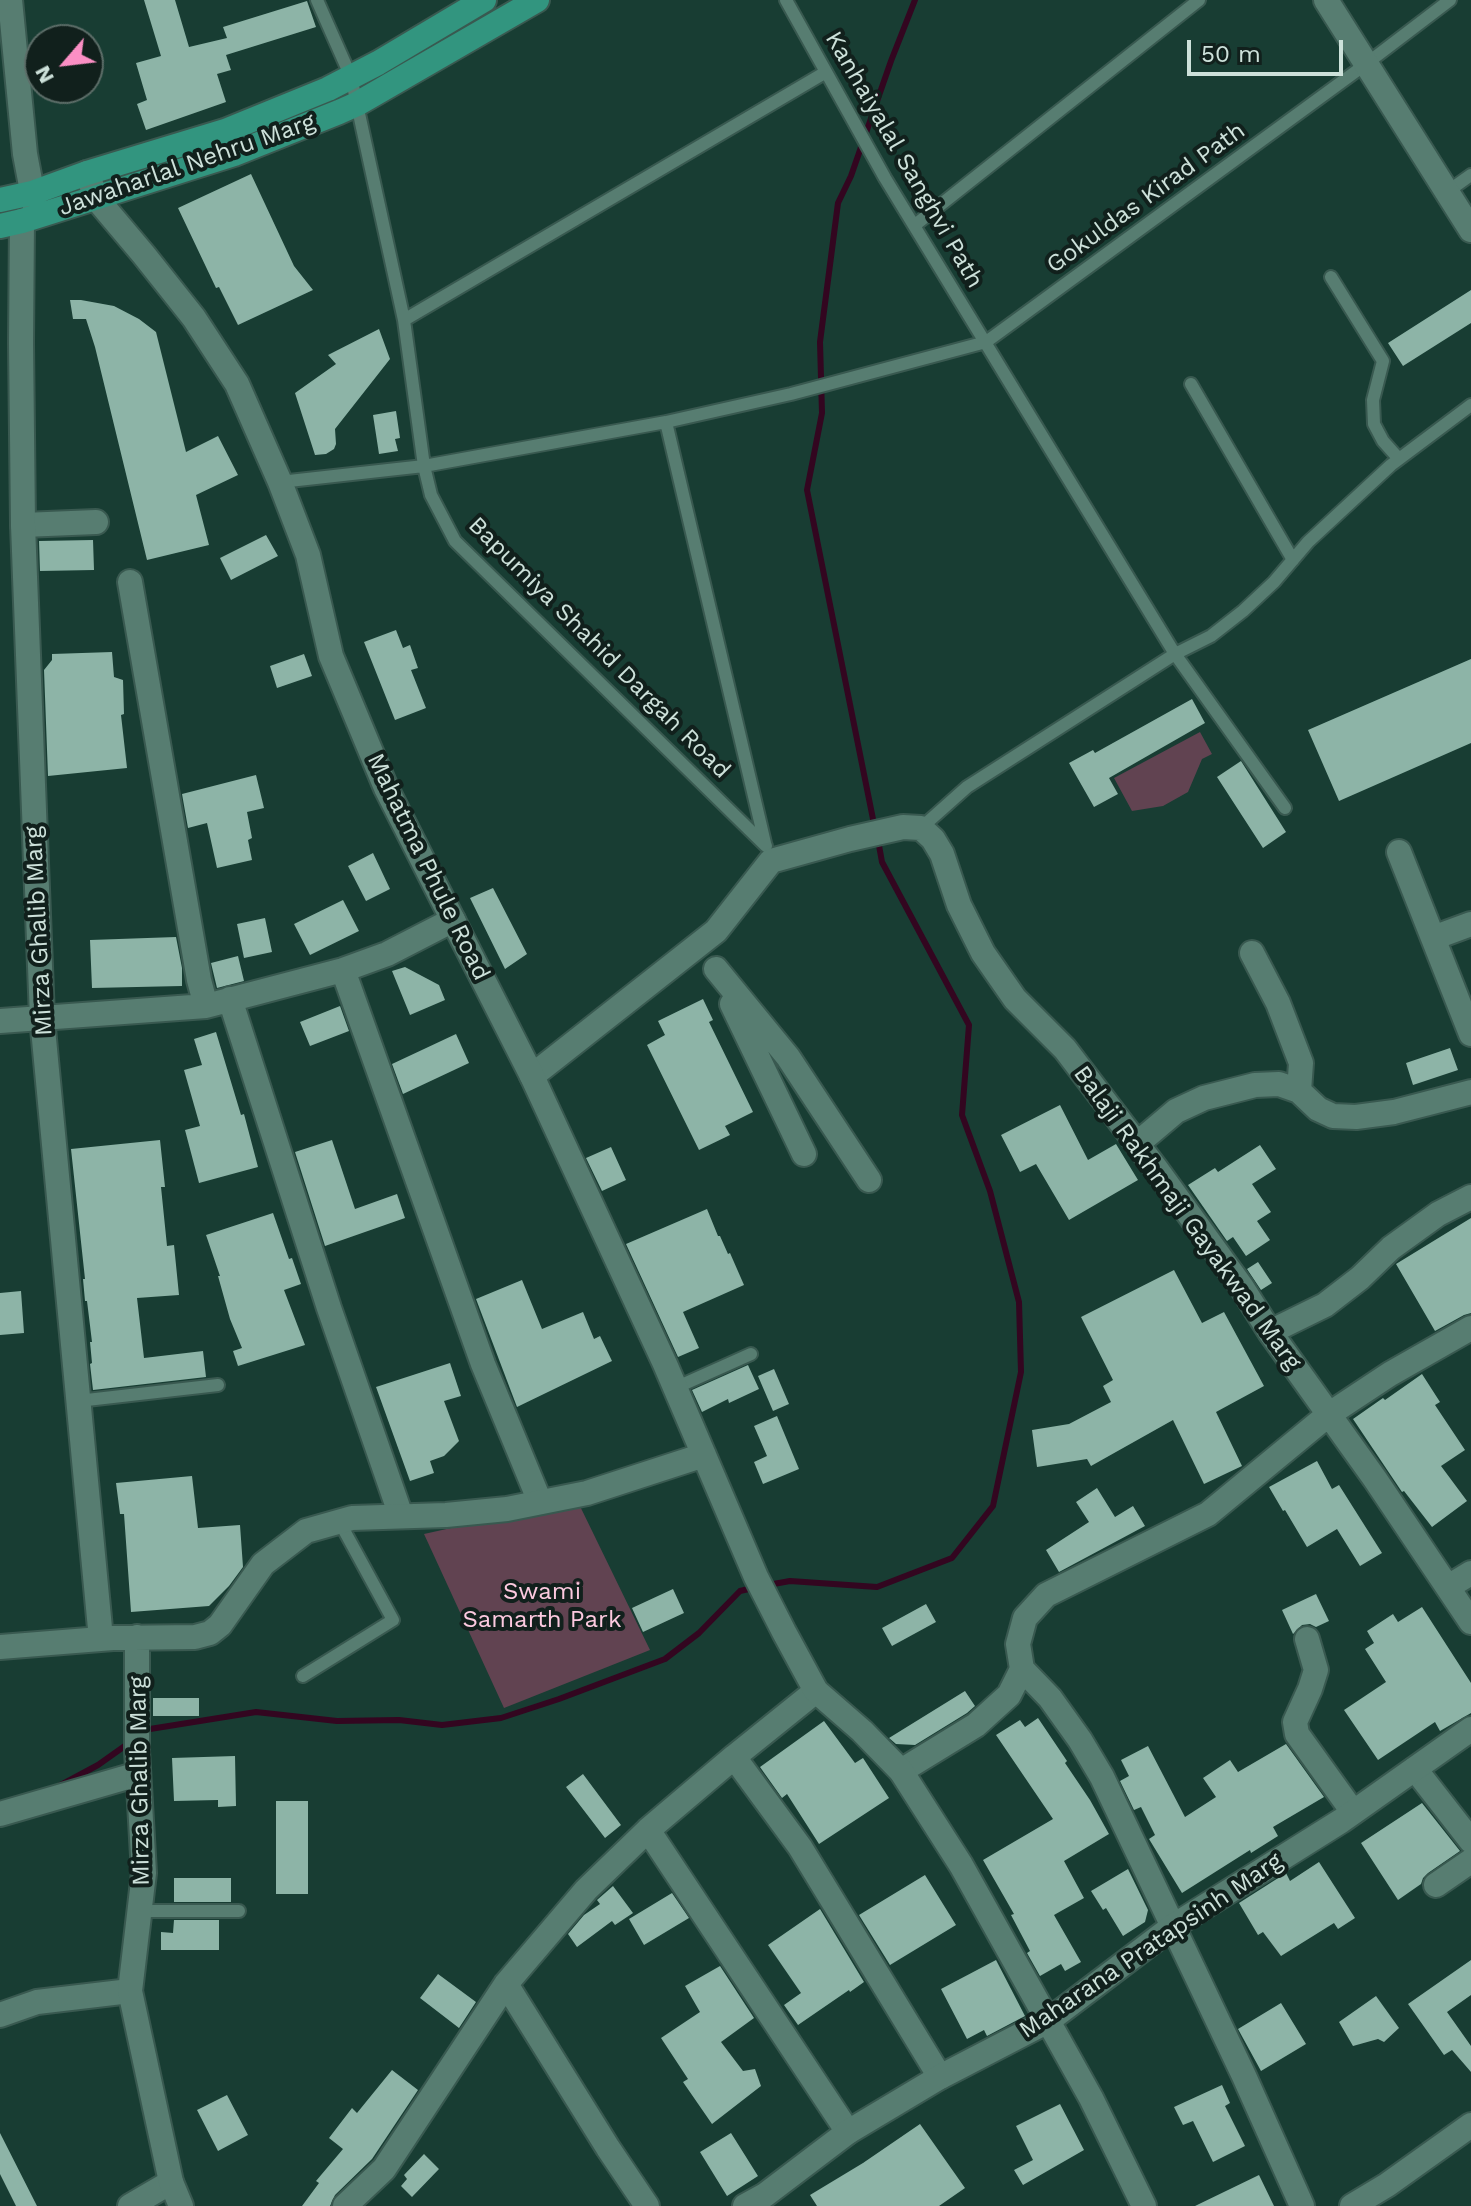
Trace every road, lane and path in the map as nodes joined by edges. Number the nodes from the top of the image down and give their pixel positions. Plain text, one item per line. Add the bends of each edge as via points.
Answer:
1 (10, 0) edge
2 (317, 0) edge
3 (537, 0) edge
4 (786, 0) edge
5 (1199, 0) edge
6 (1326, 0) edge
7 (1450, 0) edge
8 (479, 1) edge
9 (1366, 64) junction
10 (826, 72) junction
11 (351, 77) junction
12 (357, 104) junction
13 (87, 173) junction
14 (1471, 175) edge
15 (1447, 192) junction
16 (96, 198) junction
17 (0, 200) edge
18 (23, 214) edge
19 (915, 225) junction
20 (1471, 230) edge
21 (1331, 277) dead end
22 (404, 320) junction
23 (986, 342) junction
24 (1191, 384) dead end
25 (1471, 405) edge
26 (666, 422) junction
27 (1399, 459) junction
28 (424, 466) junction
29 (280, 482) junction
30 (96, 522) dead end
31 (23, 525) junction
32 (1293, 560) junction
33 (130, 582) dead end
34 (1175, 654) junction
35 (1285, 808) dead end
36 (912, 827) junction
37 (1399, 852) dead end
38 (769, 853) junction
39 (453, 920) junction
40 (1471, 924) edge
41 (1433, 938) junction
42 (702, 942) junction
43 (1252, 953) dead end
44 (716, 969) junction
45 (343, 970) junction
46 (230, 999) junction
47 (206, 1006) junction
48 (42, 1018) junction
49 (0, 1021) edge
50 (1471, 1034) edge
51 (532, 1076) junction
52 (1299, 1091) junction
53 (1471, 1092) edge
54 (1137, 1144) junction
55 (804, 1154) dead end
56 (869, 1180) dead end
57 (1471, 1197) edge
58 (1471, 1328) edge
59 (1270, 1332) junction
60 (751, 1354) dead end
61 (218, 1385) dead end
62 (675, 1388) junction
63 (78, 1401) junction
64 (1328, 1415) junction
65 (704, 1455) junction
66 (540, 1502) junction
67 (401, 1516) junction
68 (339, 1521) junction
69 (1471, 1573) edge
70 (1448, 1587) junction
71 (1471, 1622) edge
72 (137, 1637) junction
73 (101, 1639) junction
74 (1307, 1639) dead end
75 (0, 1647) edge
76 (1022, 1669) junction
77 (303, 1676) dead end
78 (816, 1691) junction
79 (1471, 1729) edge
80 (734, 1757) junction
81 (138, 1762) junction
82 (1415, 1769) junction
83 (901, 1771) junction
84 (1353, 1812) junction
85 (0, 1814) edge
86 (648, 1830) junction
87 (1471, 1841) edge
88 (1471, 1861) edge
89 (1436, 1885) dead end
90 (140, 1911) junction
91 (239, 1911) dead end
92 (1172, 1927) junction
93 (506, 1984) junction
94 (130, 1991) junction
95 (0, 2015) edge
96 (1048, 2021) junction
97 (940, 2077) junction
98 (1471, 2125) edge
99 (848, 2132) junction
100 (171, 2182) junction
101 (130, 2206) edge
102 (181, 2206) edge
103 (345, 2206) edge
104 (647, 2206) edge
105 (745, 2206) edge
106 (1144, 2206) edge
107 (1302, 2206) edge
108 (1352, 2206) edge

1 - 18 street, Mirza Ghalib Marg via 25,154
2 - 11 lane, Bapumiya Shahid Dargah Road
3 - 12 main road, Jawaharlal Nehru Marg
4 - 10 lane, Kanhaiyalal Sanghvi Path
5 - 19 lane
6 - 9 street
7 - 9 lane, Gokuldas Kirad Path
8 - 11 main road, Jawaharlal Nehru Marg
9 - 15 street
9 - 23 lane, Gokuldas Kirad Path
10 - 19 lane, Kanhaiyalal Sanghvi Path
10 - 22 lane
11 - 12 lane, Bapumiya Shahid Dargah Road
11 - 13 main road, Jawaharlal Nehru Marg via 225,131
12 - 16 main road, Jawaharlal Nehru Marg via 234,154
12 - 22 lane, Bapumiya Shahid Dargah Road
13 - 16 street, Mahatma Phule Road
13 - 18 main road, Jawaharlal Nehru Marg
14 - 15 lane
15 - 20 street
16 - 18 main road, Jawaharlal Nehru Marg
16 - 29 street, Mahatma Phule Road via 194,318 237,384
17 - 18 main road, Jawaharlal Nehru Marg
18 - 31 street, Mirza Ghalib Marg
19 - 23 lane, Kanhaiyalal Sanghvi Path
21 - 27 lane via 1383,361 1373,400 1374,424
22 - 28 lane, Bapumiya Shahid Dargah Road
23 - 26 lane, Gokuldas Kirad Path
23 - 34 lane, Kanhaiyalal Sanghvi Path
24 - 32 lane
25 - 27 lane
26 - 28 lane, Gokuldas Kirad Path
26 - 38 lane
27 - 32 lane
28 - 29 lane, Gokuldas Kirad Path
28 - 38 lane, Bapumiya Shahid Dargah Road via 431,495 455,541
29 - 39 street, Mahatma Phule Road via 308,555 331,656 386,788
30 - 31 street
31 - 48 street, Mirza Ghalib Marg
32 - 34 lane via 1243,611 1211,636
33 - 47 street
34 - 35 lane, Kanhaiyalal Sanghvi Path
34 - 36 lane
36 - 38 street
36 - 54 street, Balaji Rakhmaji Gayakwad Marg via 933,839 942,854 983,953 1015,999 1065,1049
37 - 41 street
38 - 42 street via 716,931
39 - 45 street
39 - 51 street, Mahatma Phule Road
40 - 41 street
41 - 50 street
42 - 44 street
42 - 51 street
43 - 52 street via 1301,1063
44 - 55 street
44 - 56 street via 788,1057
45 - 46 street
45 - 66 street via 483,1364
46 - 47 street
46 - 67 street
47 - 48 street
48 - 49 street
48 - 63 street, Mirza Ghalib Marg
51 - 62 street, Mahatma Phule Road
52 - 53 street via 1326,1113 1356,1117
52 - 54 street via 1279,1084 1255,1085 1204,1098 1176,1111
54 - 59 street, Balaji Rakhmaji Gayakwad Marg
57 - 59 street via 1426,1222 1325,1305
58 - 64 street
59 - 64 street, Balaji Rakhmaji Gayakwad Marg
60 - 62 lane
61 - 63 lane
62 - 65 street, Mahatma Phule Road
63 - 73 street, Mirza Ghalib Marg
64 - 70 street, Balaji Rakhmaji Gayakwad Marg
64 - 76 street via 1208,1514 1046,1595 1025,1618 1018,1644
65 - 66 street via 587,1493
65 - 78 street, Mahatma Phule Road via 756,1577
66 - 67 street
67 - 68 street
68 - 72 street via 306,1531 263,1564 210,1633
68 - 77 lane via 393,1620
69 - 70 street
70 - 71 street, Balaji Rakhmaji Gayakwad Marg
72 - 73 street
72 - 81 street, Mirza Ghalib Marg
73 - 75 street
74 - 84 street via 1316,1670 1295,1722 1297,1734
76 - 83 street via 1009,1695 976,1725
76 - 92 street via 1050,1698 1102,1777
78 - 80 street
78 - 83 street
79 - 82 street, Maharana Pratapsinh Marg
80 - 86 street
80 - 97 street via 800,1847
81 - 85 street
81 - 90 street, Mirza Ghalib Marg via 144,1873
82 - 84 street, Maharana Pratapsinh Marg
82 - 87 street
83 - 96 street via 961,1865
84 - 92 street, Maharana Pratapsinh Marg
86 - 93 street via 586,1890
86 - 99 street
88 - 89 street
90 - 91 lane
90 - 94 street, Mirza Ghalib Marg
92 - 96 street, Maharana Pratapsinh Marg
92 - 107 street
93 - 103 street via 384,2169
93 - 104 street
94 - 95 street via 37,2002
94 - 100 street, Mirza Ghalib Marg
96 - 97 street, Maharana Pratapsinh Marg
96 - 106 street
97 - 99 street, Maharana Pratapsinh Marg
98 - 108 street
99 - 105 street, Maharana Pratapsinh Marg
100 - 101 street
100 - 102 street, Mirza Ghalib Marg

